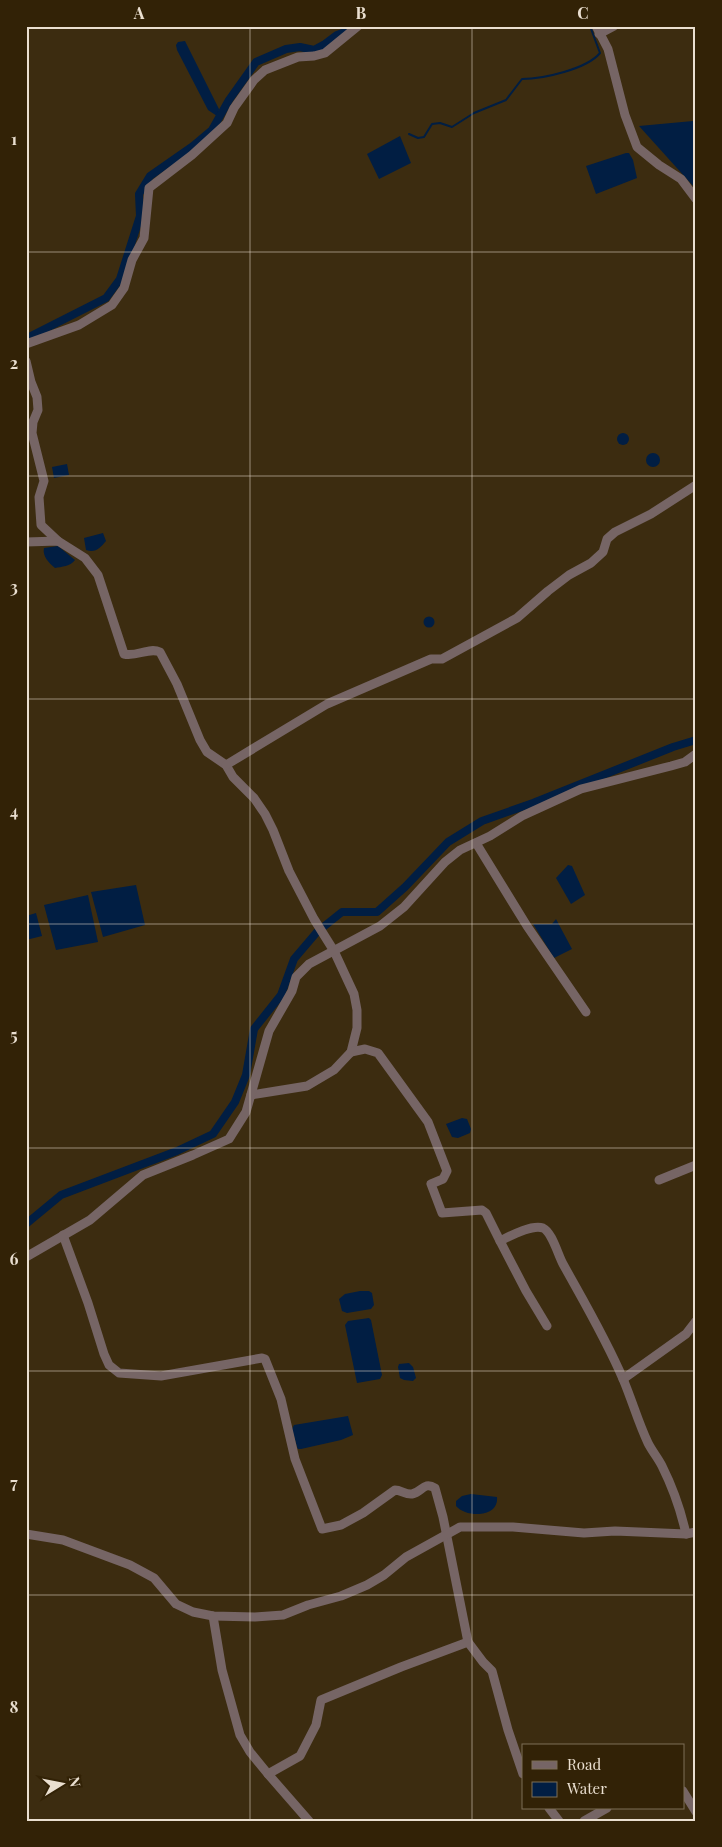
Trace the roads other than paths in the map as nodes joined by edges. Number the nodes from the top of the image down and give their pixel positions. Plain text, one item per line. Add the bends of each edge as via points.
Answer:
1 (358, 26) edge
2 (614, 26) edge
3 (597, 30) edge
4 (696, 199) edge
5 (26, 344) edge
6 (26, 361) edge
7 (696, 485) edge
8 (58, 541) junction
9 (26, 542) edge
10 (696, 754) edge
11 (226, 765) junction
12 (476, 843) junction
13 (334, 951) junction
14 (586, 1012) dead end
15 (351, 1052) junction
16 (251, 1095) junction
17 (696, 1165) edge
18 (659, 1180) dead end
19 (63, 1235) junction
20 (500, 1241) junction
21 (26, 1257) edge
22 (696, 1321) edge
23 (547, 1326) dead end
24 (624, 1379) junction
25 (696, 1532) edge
26 (26, 1534) edge
27 (446, 1534) junction
28 (686, 1534) junction
29 (213, 1616) junction
30 (468, 1642) junction
31 (522, 1771) edge
32 (268, 1774) junction
33 (684, 1793) edge
34 (551, 1810) edge
35 (603, 1810) edge
36 (696, 1812) edge
37 (309, 1821) edge
38 (559, 1821) edge
39 (584, 1821) edge

1 - 5 street via 325,53 298,57 265,70 254,80 227,123 149,188 144,238 132,260 124,288 112,305 79,325
2 - 3 street
3 - 4 street via 608,48 636,147 681,179
6 - 8 street via 37,397 38,410 32,433 44,481 39,497 41,525
7 - 11 street via 652,514 616,532 607,539 603,552 591,563 562,580 517,618 442,659 431,659 327,704
8 - 9 street
8 - 11 street via 85,558 98,575 124,654 155,649 160,652 207,752
10 - 12 street via 685,762 581,789 522,816
11 - 13 street via 264,814 288,871
12 - 13 street via 445,862 404,907 380,926
12 - 14 street via 527,926
13 - 15 street via 348,978 357,1010 357,1028
13 - 16 street via 309,964 296,977 292,991 269,1031
15 - 16 street via 334,1070 307,1086
15 - 20 street via 365,1049 378,1053 428,1122 447,1171 443,1180 431,1184 442,1213 482,1210
16 - 19 street via 246,1112 229,1139 143,1175 90,1220
17 - 18 street
19 - 21 street
19 - 27 street via 104,1354 119,1373 160,1376 265,1359 280,1399 295,1459 322,1530 341,1525 363,1513 395,1490 415,1494 431,1485 436,1488
20 - 23 street
20 - 24 street via 532,1228 541,1227 548,1232
22 - 24 street via 686,1334
24 - 28 street via 634,1410 675,1498
25 - 28 street
26 - 29 street via 63,1540 130,1566 154,1578 176,1604
27 - 28 street via 460,1527 513,1527 584,1533
27 - 29 street via 406,1557 384,1575 341,1596 275,1616
27 - 30 street
29 - 32 street via 222,1670 240,1735
30 - 31 street via 492,1671
30 - 32 street via 321,1700 316,1725 300,1756
32 - 37 street
33 - 36 street
34 - 38 street
35 - 39 street

